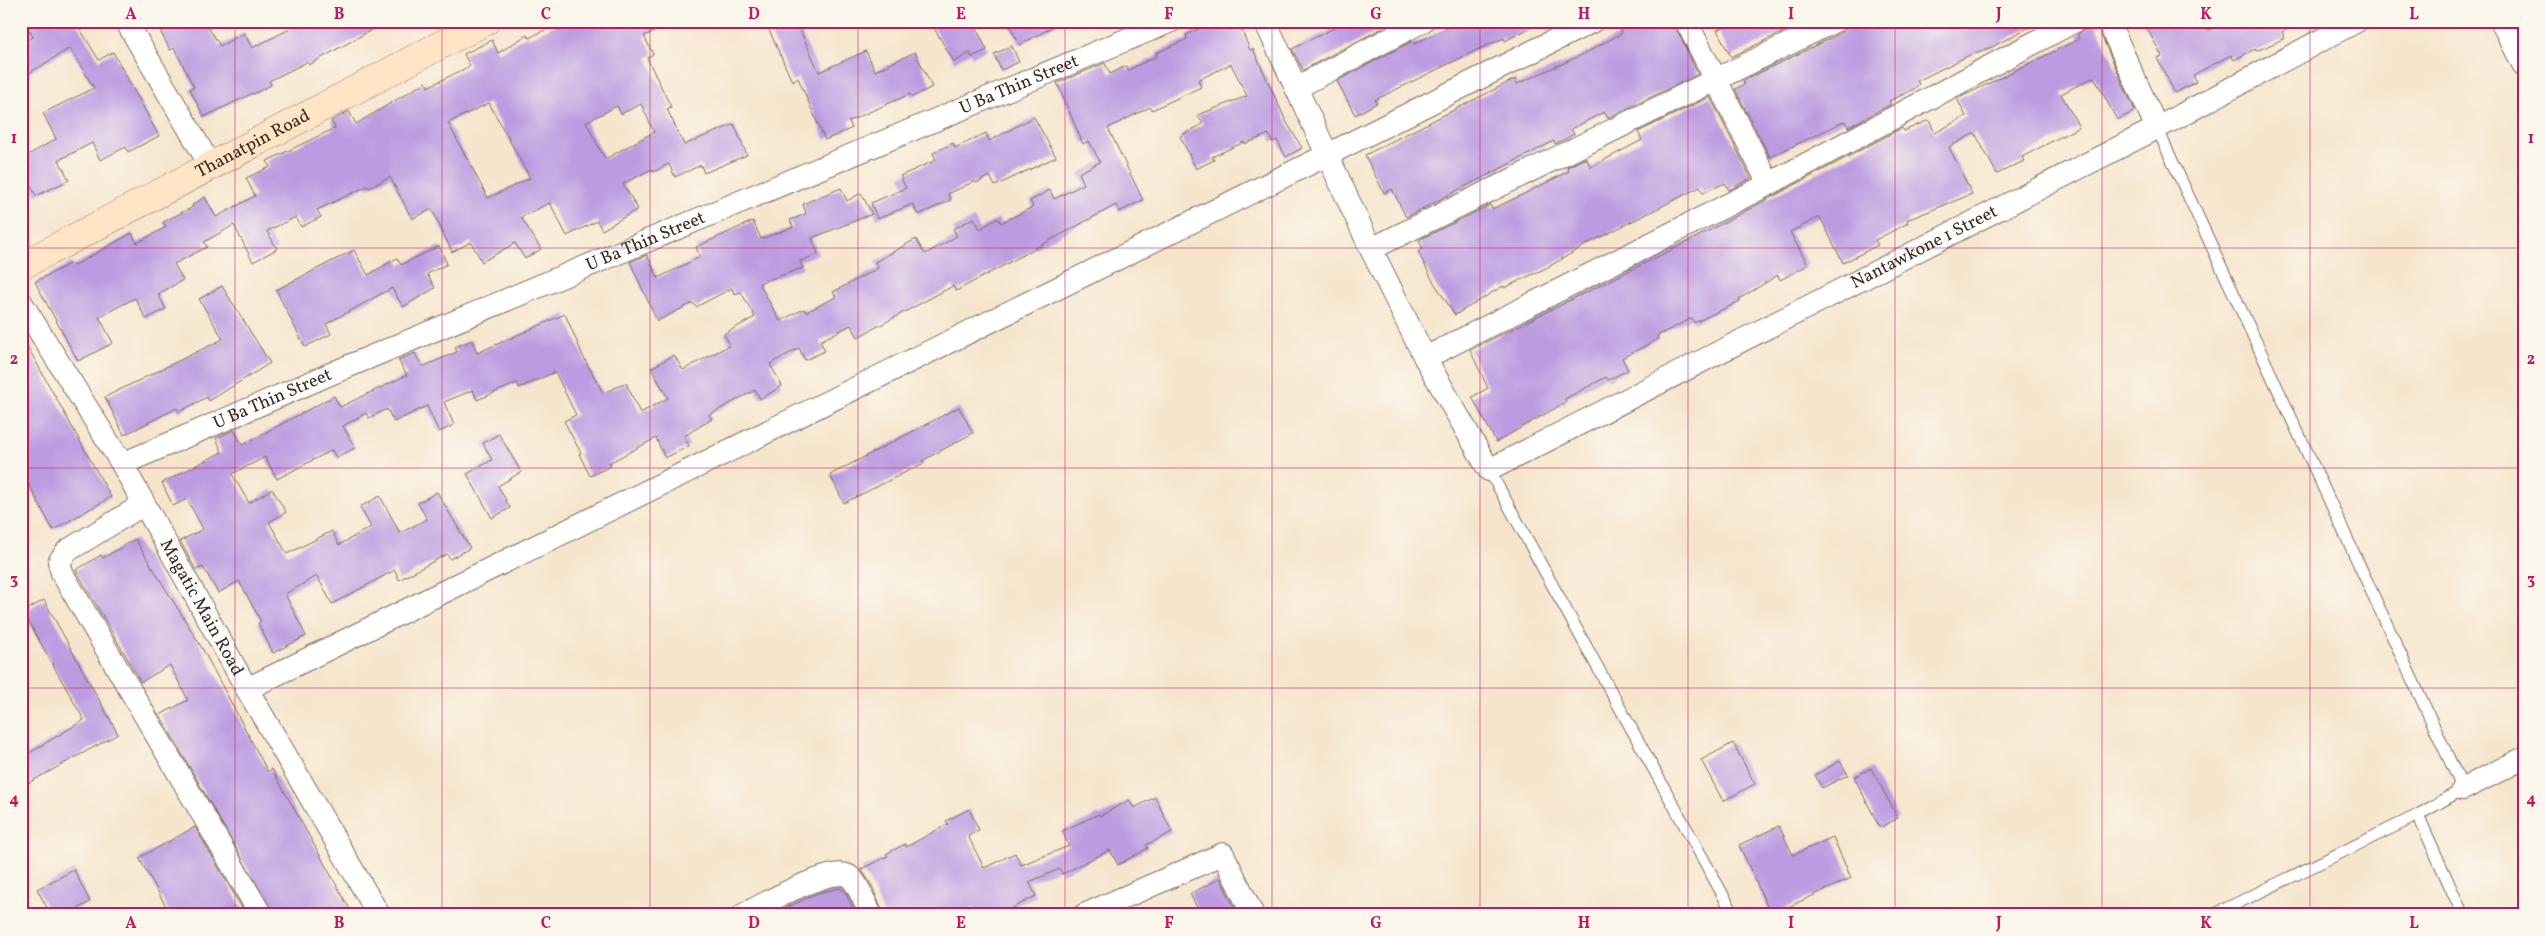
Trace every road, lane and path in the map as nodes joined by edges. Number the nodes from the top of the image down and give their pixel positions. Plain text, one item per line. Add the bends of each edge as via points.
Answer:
1 (126, 21) edge
2 (486, 21) edge
3 (1171, 21) edge
4 (1266, 21) edge
5 (1423, 21) edge
6 (1593, 21) edge
7 (1686, 21) edge
8 (1836, 21) edge
9 (2075, 21) edge
10 (2108, 21) edge
11 (2357, 21) edge
12 (2501, 21) edge
13 (2524, 66) edge
14 (1715, 81) junction
15 (1296, 88) junction
16 (2158, 128) junction
17 (1327, 155) junction
18 (210, 165) junction
19 (1769, 184) junction
20 (1371, 249) junction
21 (21, 266) edge
22 (21, 302) edge
23 (1425, 358) junction
24 (122, 464) junction
25 (1489, 470) junction
26 (144, 504) junction
27 (247, 689) junction
28 (2524, 758) edge
29 (2463, 789) junction
30 (2418, 815) junction
31 (260, 915) edge
32 (379, 915) edge
33 (742, 915) edge
34 (871, 915) edge
35 (1084, 915) edge
36 (1253, 915) edge
37 (1734, 915) edge
38 (2213, 915) edge
39 (2463, 915) edge

1 - 18 street
2 - 18 main road, Thanatpin Road
3 - 24 street, U Ba Thin Street
4 - 15 street
5 - 15 street
6 - 17 street
7 - 14 street
8 - 14 street
9 - 19 street
10 - 16 street
11 - 16 street, Nantawkone 1 Street
12 - 13 street
14 - 19 street
14 - 20 street
15 - 17 street
16 - 25 street, Nantawkone 1 Street
16 - 29 lane
17 - 20 street
17 - 27 street
18 - 21 main road, Thanatpin Road
19 - 23 street
20 - 23 street
22 - 24 street, Magatic Main Road
23 - 25 street
24 - 26 street, Magatic Main Road
25 - 37 lane
26 - 27 street, Magatic Main Road
26 - 31 street via 67,551 59,562 62,573
27 - 32 street, Magatic Main Road
28 - 29 street
29 - 30 lane
30 - 38 lane
30 - 39 lane
33 - 34 street via 824,877 841,873 850,877
35 - 36 street via 1223,854

